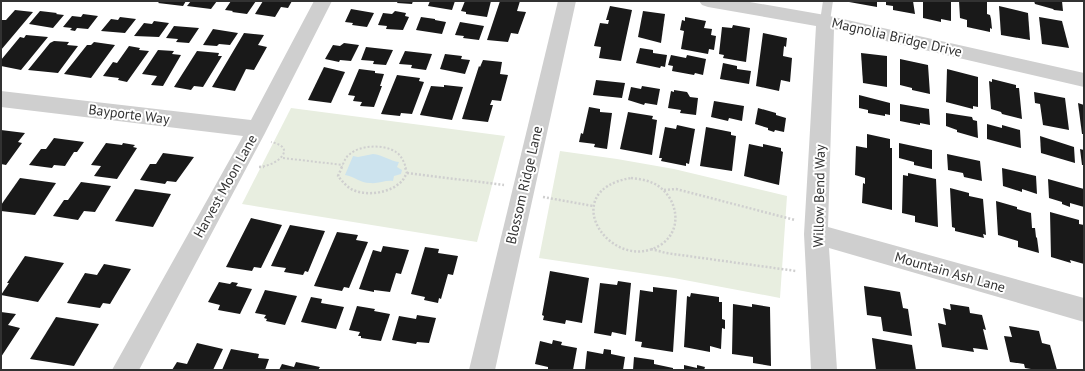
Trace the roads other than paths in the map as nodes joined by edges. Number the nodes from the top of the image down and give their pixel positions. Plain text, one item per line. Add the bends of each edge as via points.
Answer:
1 (324, 1) edge
2 (567, 1) edge
3 (708, 1) edge
4 (827, 11) edge
5 (1084, 80) edge
6 (1, 99) edge
7 (257, 129) junction
8 (816, 229) junction
9 (1084, 310) edge
10 (125, 370) edge
11 (482, 370) edge
12 (824, 370) edge

1 - 7 street, Harvest Moon Lane
2 - 11 street, Blossom Ridge Lane
3 - 4 street, Magnolia Bridge Drive
4 - 5 street, Magnolia Bridge Drive
4 - 8 street, Willow Bend Way
6 - 7 street, Bayporte Way
7 - 10 street, Harvest Moon Lane
8 - 9 street, Mountain Ash Lane
8 - 12 street, Willow Bend Way

